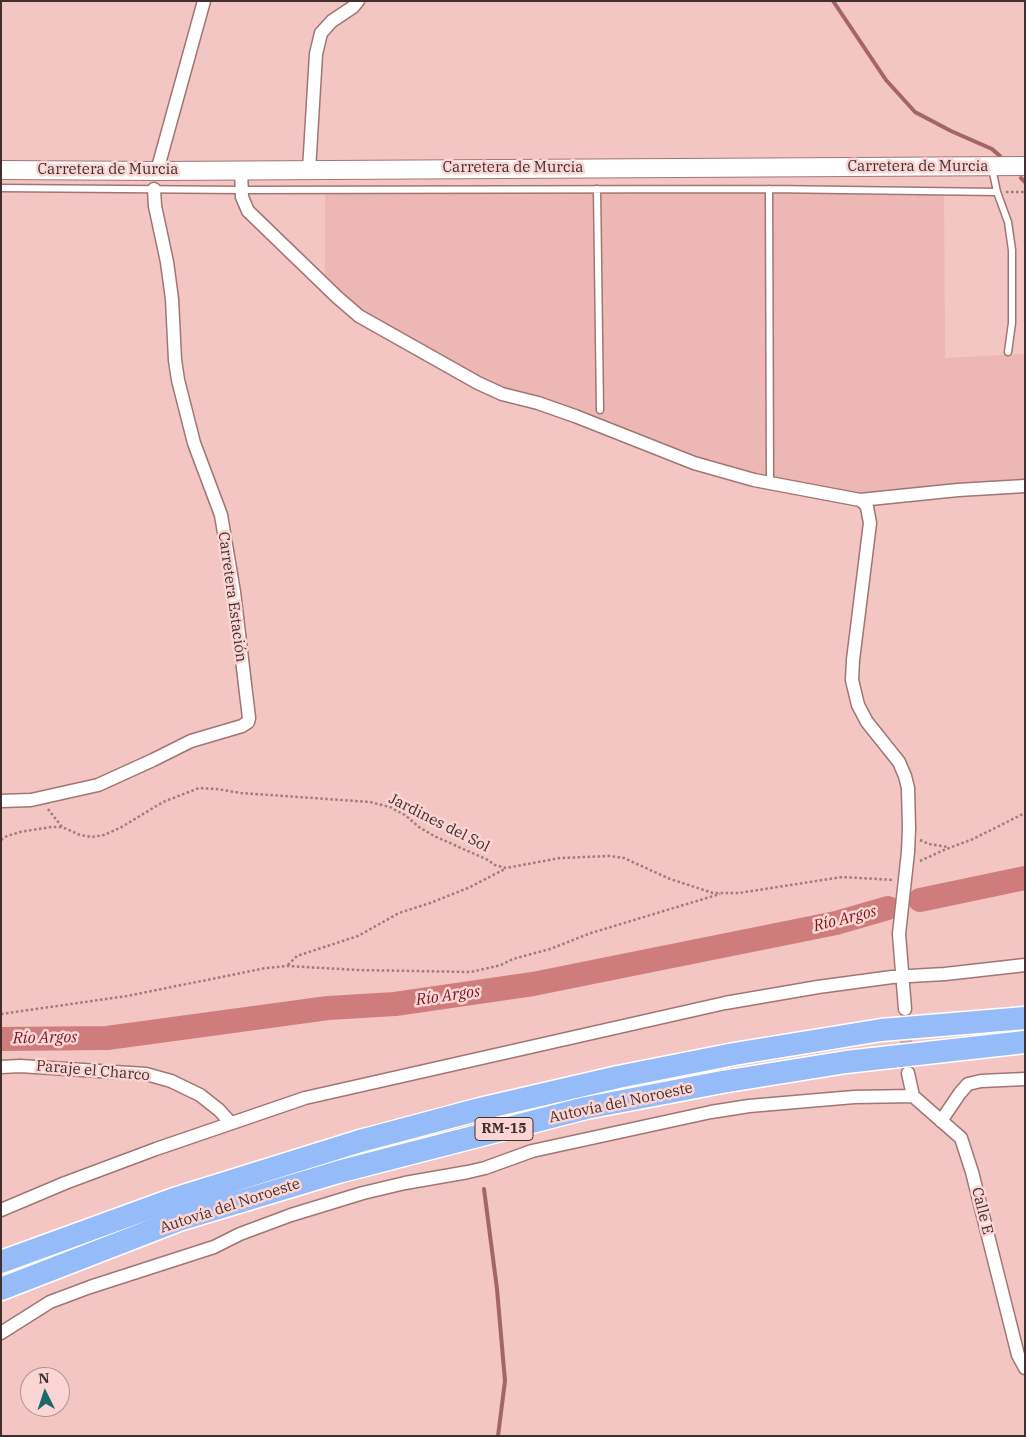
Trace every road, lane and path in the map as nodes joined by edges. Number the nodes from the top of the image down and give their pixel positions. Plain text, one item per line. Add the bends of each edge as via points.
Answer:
1 (204, 1) edge
2 (358, 1) edge
3 (992, 166) junction
4 (1025, 166) edge
5 (1, 170) edge
6 (241, 170) junction
7 (309, 170) junction
8 (157, 171) junction
9 (1, 188) edge
10 (154, 189) junction
11 (597, 189) junction
12 (769, 189) junction
13 (241, 190) junction
14 (997, 192) junction
15 (1025, 192) edge
16 (1008, 352) dead end
17 (600, 410) dead end
18 (770, 483) junction
19 (1025, 486) edge
20 (860, 500) junction
21 (40, 798) junction
22 (1, 801) edge
23 (1025, 813) edge
24 (909, 825) junction
25 (62, 827) junction
26 (1, 840) edge
27 (950, 847) junction
28 (907, 867) junction
29 (506, 868) junction
30 (905, 881) junction
31 (723, 893) junction
32 (1025, 965) edge
33 (286, 966) junction
34 (902, 976) junction
35 (905, 1009) tunnel mouth
36 (1, 1014) edge
37 (1025, 1018) edge
38 (1025, 1042) edge
39 (1, 1067) edge
40 (908, 1073) tunnel mouth
41 (1025, 1079) edge
42 (913, 1096) junction
43 (941, 1121) junction
44 (230, 1122) junction
45 (1, 1210) edge
46 (1, 1262) edge
47 (1, 1289) edge
48 (1, 1333) edge
49 (1025, 1368) edge

1 - 8 street
2 - 7 street via 321,33 316,54
3 - 4 main road, Carretera de Murcia
3 - 7 main road, Carretera de Murcia
3 - 14 lane
5 - 8 main road, Carretera de Murcia
6 - 7 main road, Carretera de Murcia
6 - 8 main road, Carretera de Murcia
6 - 13 street
9 - 10 lane
10 - 13 lane
10 - 21 street, Carretera Estación via 172,299 178,380 187,421 220,515 234,592 249,718 242,726 191,741 98,785
11 - 12 lane
11 - 13 lane
11 - 17 lane
12 - 14 lane
12 - 18 lane
13 - 18 street via 245,205 256,221 359,316 478,383 502,394 575,416 694,463
14 - 15 path
14 - 16 lane via 1008,222 1012,250 1012,323
18 - 20 street
19 - 20 street
20 - 24 street via 867,508 870,523 852,680 858,706 905,776
21 - 22 street, Carretera Estación
21 - 25 path
23 - 27 path
24 - 27 path via 921,840
24 - 28 street
25 - 26 path via 20,832
25 - 29 path, Jardines del Sol via 80,835 104,835 136,820 163,802 199,788 370,802 390,807 434,836
27 - 28 path
28 - 30 street
29 - 31 path via 560,858 610,856 624,858 699,890
29 - 33 path via 468,888 399,913 358,936 297,956
30 - 31 path via 842,877
30 - 34 street via 899,934
31 - 33 path via 471,972
32 - 34 street
33 - 36 path via 98,1001
34 - 35 street
34 - 44 street via 725,1003 305,1098
37 - 46 highway, Autovía del Noroeste / RM-15 via 881,1030 734,1054 480,1109 360,1141 174,1199
38 - 47 highway, Autovía del Noroeste / RM-15 via 846,1062 586,1108 338,1172 179,1220
39 - 44 street, Paraje el Charco via 146,1074 171,1080 200,1095
40 - 42 street
41 - 43 street via 968,1084
42 - 43 street, Calle E
42 - 48 street via 854,1097 711,1112 532,1151 468,1172 363,1193 291,1215 214,1247 50,1302
43 - 49 street, Calle E via 961,1138 1018,1355
44 - 45 street

